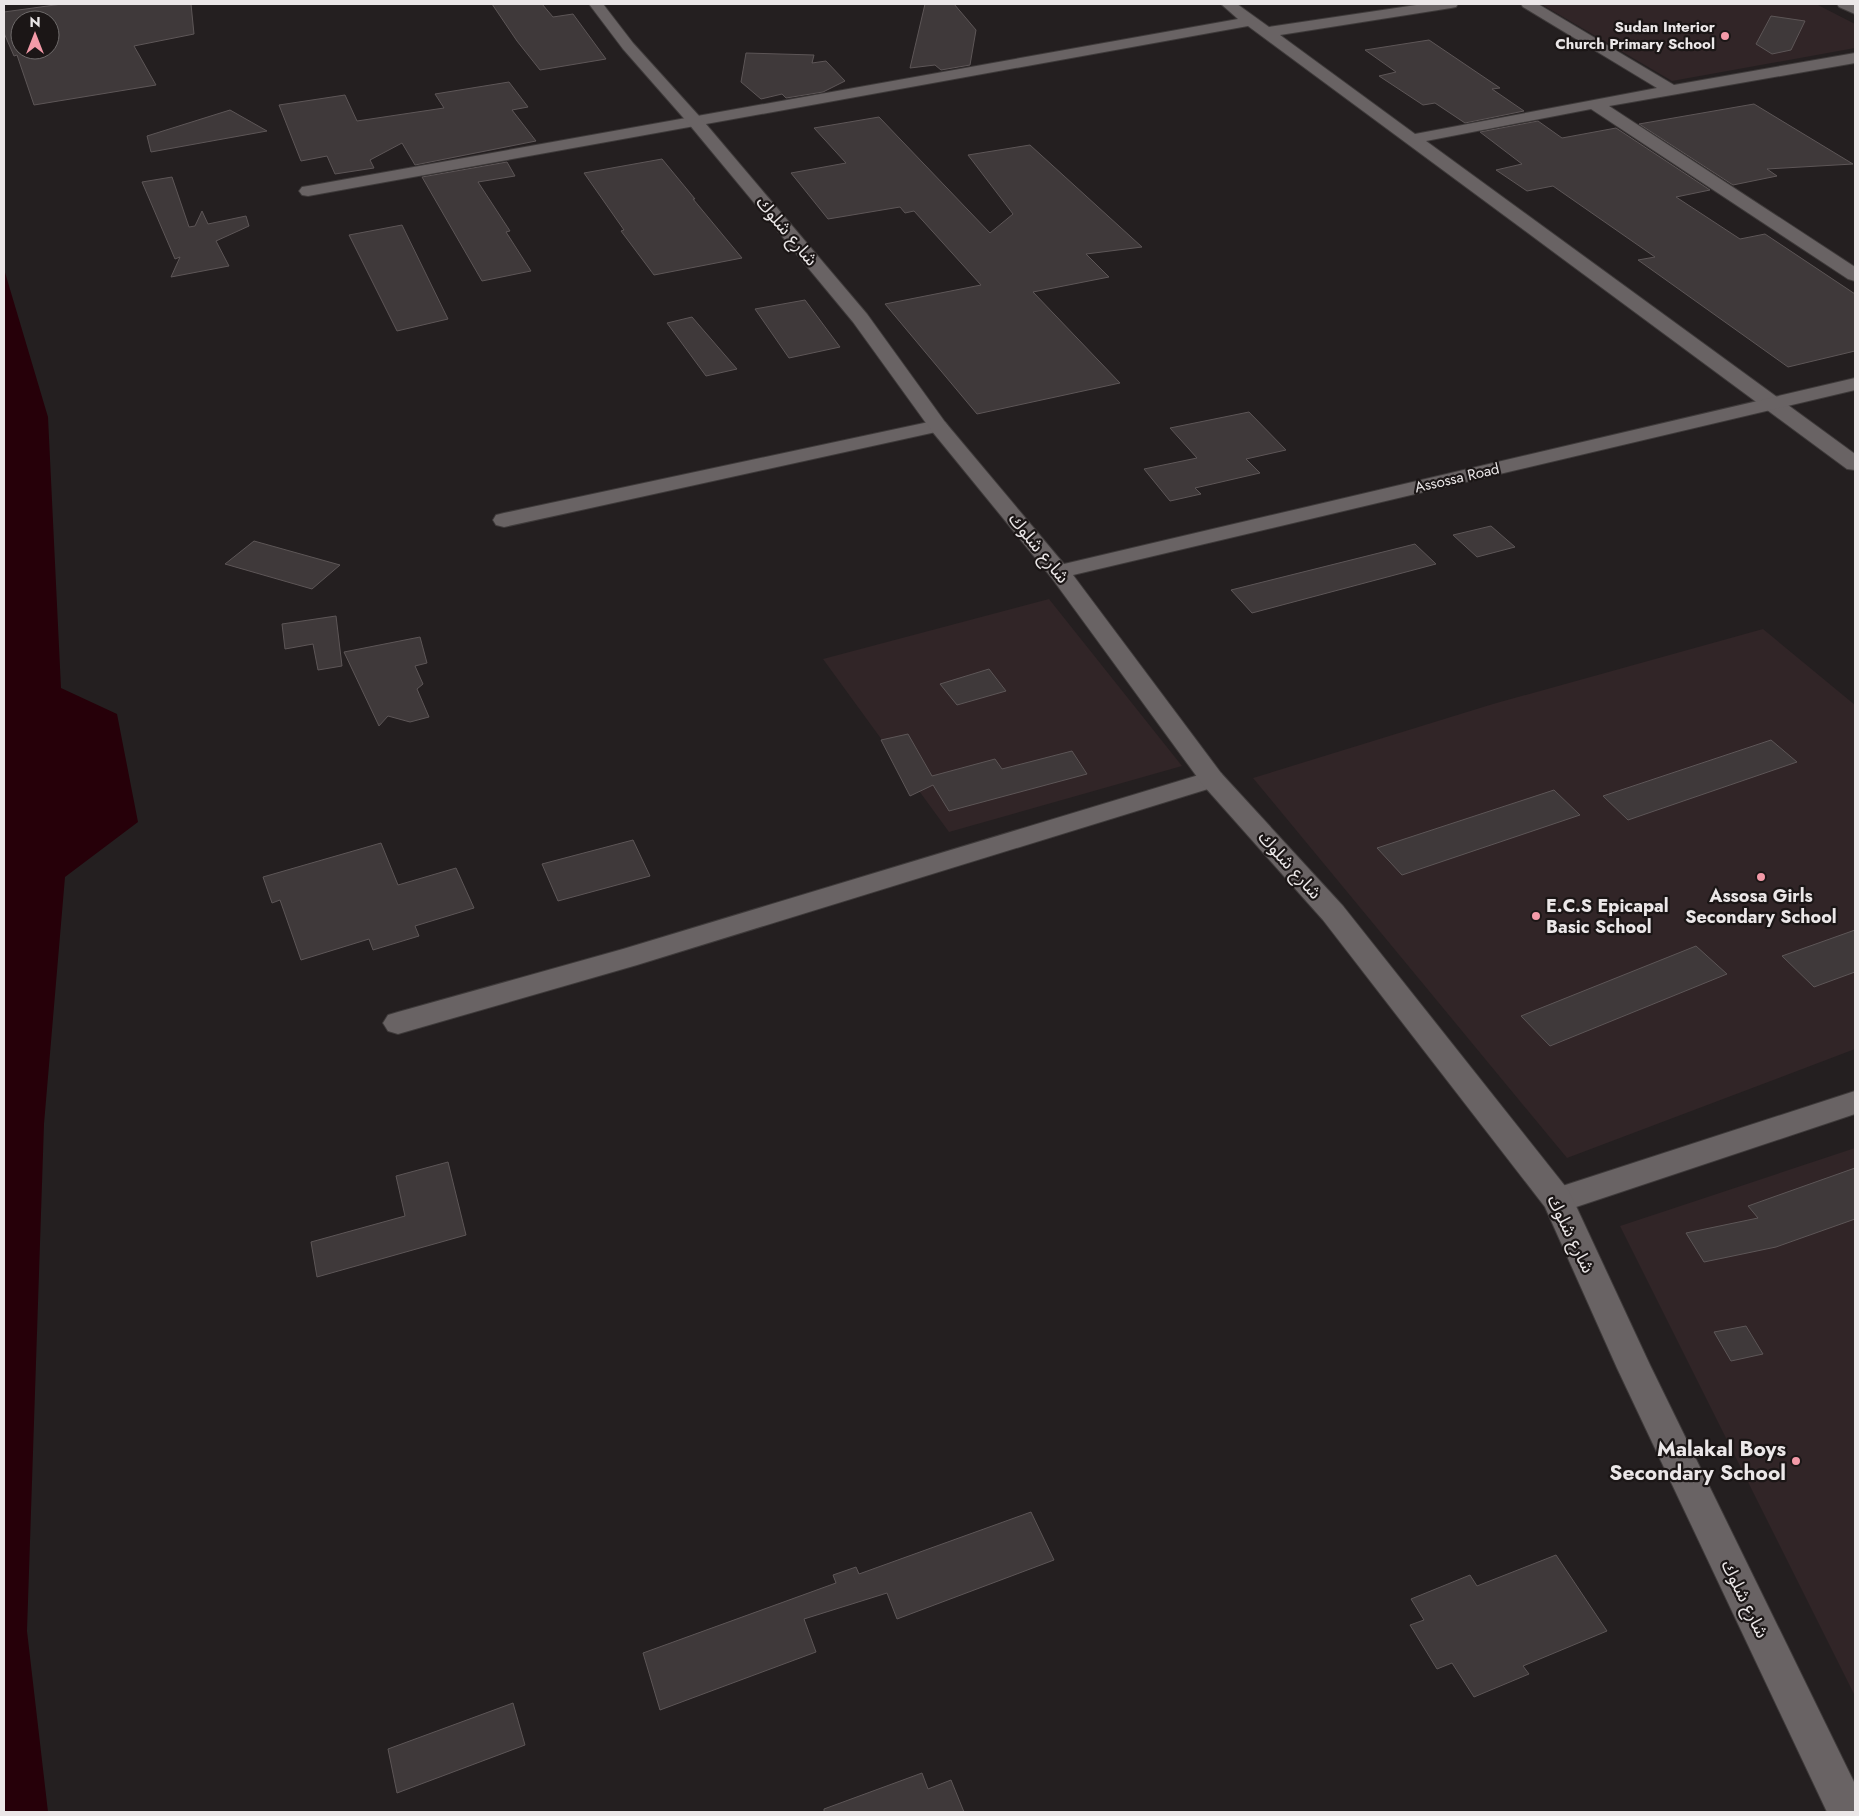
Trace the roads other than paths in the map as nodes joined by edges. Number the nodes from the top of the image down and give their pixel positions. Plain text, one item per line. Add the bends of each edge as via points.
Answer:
1 (596, 4) edge
2 (1228, 4) edge
3 (1451, 4) edge
4 (1528, 4) edge
5 (1844, 4) edge
6 (1855, 10) edge
7 (1251, 21) junction
8 (1267, 32) junction
9 (1855, 58) edge
10 (1673, 91) junction
11 (1594, 104) junction
12 (694, 120) junction
13 (1413, 139) junction
14 (308, 191) dead end
15 (1855, 275) edge
16 (1855, 384) edge
17 (1771, 404) junction
18 (938, 426) junction
19 (1855, 464) edge
20 (504, 520) dead end
21 (1059, 572) junction
22 (1212, 779) junction
23 (398, 1023) dead end
24 (1855, 1102) edge
25 (1558, 1200) junction
26 (1848, 1812) edge

1 - 12 street, شارع شلوك via 628,46
2 - 7 street
3 - 8 street
4 - 10 street
5 - 6 street
7 - 8 street
7 - 12 street
8 - 13 street
9 - 10 street
10 - 11 street
11 - 13 street
11 - 15 street
12 - 14 street
12 - 18 street, شارع شلوك via 860,318
13 - 17 street
16 - 17 street, Assossa Road
17 - 19 street
17 - 21 street, Assossa Road
18 - 20 street
18 - 21 street, شارع شلوك
21 - 22 street, شارع شلوك
22 - 23 street via 627,958
22 - 25 street, شارع شلوك via 1333,913
24 - 25 street
25 - 26 street, شارع شلوك via 1634,1368

